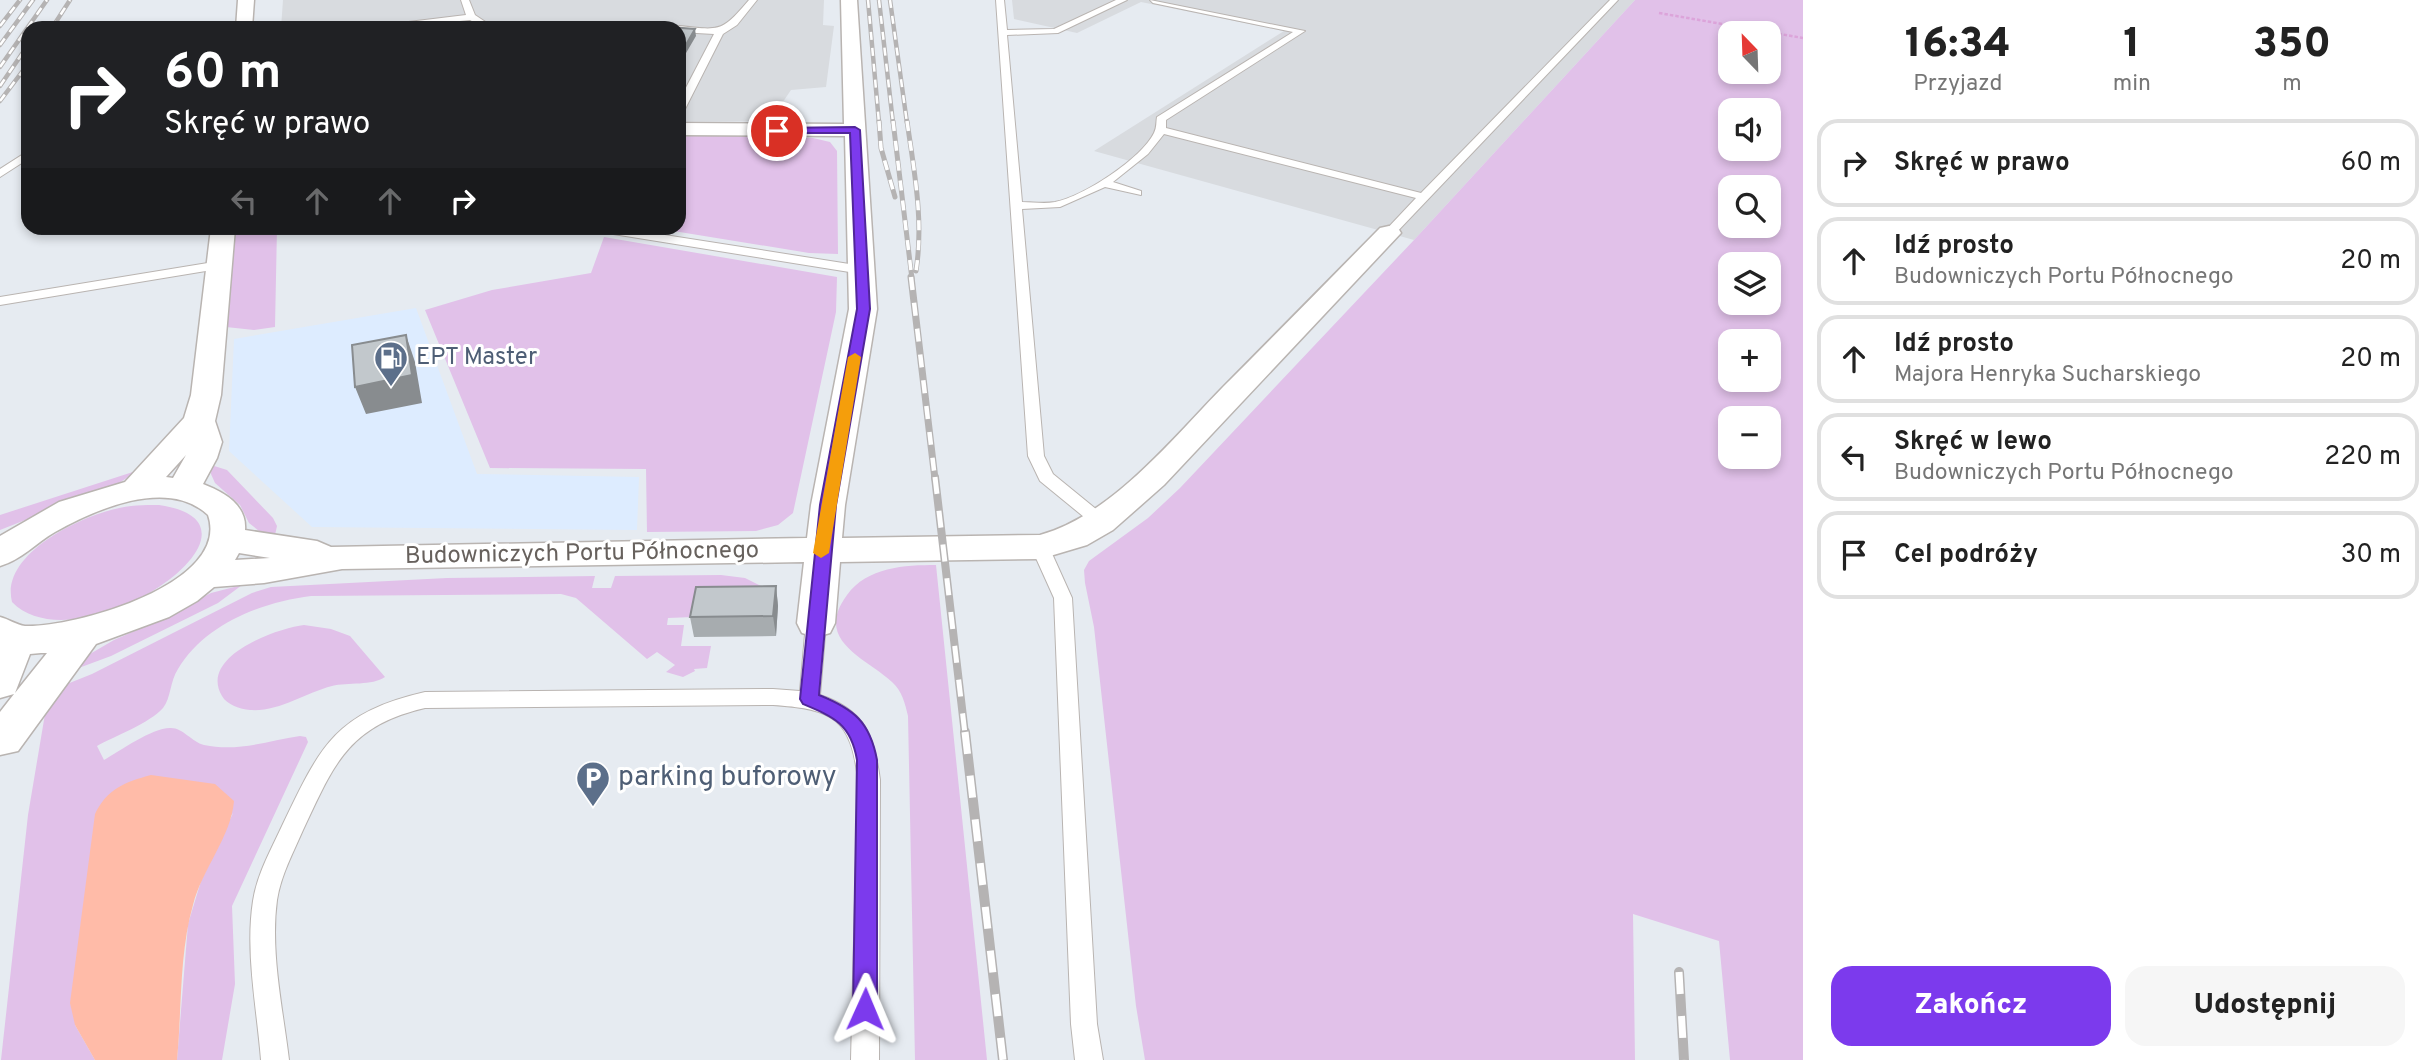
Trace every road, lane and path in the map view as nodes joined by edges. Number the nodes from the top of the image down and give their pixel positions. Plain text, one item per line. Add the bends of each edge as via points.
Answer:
1 (246, 0) edge
2 (465, 0) edge
3 (753, 0) edge
4 (849, 0) edge
5 (1000, 0) edge
6 (1123, 0) edge
7 (1156, 0) edge
8 (1614, 0) edge
9 (1659, 13) dead end
10 (470, 17) junction
11 (431, 20) joint
12 (244, 21) edge
13 (422, 21) edge
14 (473, 21) edge
15 (686, 30) edge
16 (719, 32) junction
17 (1003, 33) junction
18 (1803, 37) edge
19 (686, 97) edge
20 (686, 129) edge
21 (855, 130) junction
22 (1161, 130) junction
23 (21, 159) edge
24 (0, 174) edge
25 (1104, 183) junction
26 (1137, 193) dead end
27 (1424, 197) junction
28 (1018, 205) junction
29 (1389, 233) joint
30 (222, 235) edge
31 (644, 235) edge
32 (220, 265) junction
33 (862, 270) junction
34 (0, 300) edge
35 (199, 421) junction
36 (183, 490) junction
37 (136, 491) junction
38 (1101, 522) junction
39 (227, 539) junction
40 (4, 547) edge
41 (1040, 547) junction
42 (821, 551) junction
43 (342, 557) junction
44 (203, 575) junction
45 (816, 623) joint
46 (8, 635) edge
47 (82, 635) junction
48 (0, 683) edge
49 (810, 699) junction
50 (1, 738) edge
51 (275, 1060) edge
52 (864, 1060) edge
53 (1089, 1060) edge

1 - 12 street
2 - 10 lane
3 - 16 lane via 734,23
4 - 21 street
5 - 17 lane
6 - 17 lane via 1055,31
7 - 22 lane via 1301,31 1161,119
8 - 27 lane
9 - 18 path
10 - 11 lane
10 - 14 lane
11 - 13 lane
15 - 16 lane
16 - 19 lane
17 - 28 lane
20 - 21 street
21 - 33 street
22 - 25 lane via 1135,162
22 - 27 lane
23 - 24 lane
25 - 26 lane
25 - 28 lane via 1080,198 1056,205
27 - 29 lane
28 - 38 lane via 1036,456 1046,477
29 - 38 street, Budowniczych Portu Północnego via 1152,478
30 - 32 street
31 - 33 lane
32 - 34 lane
32 - 35 street
33 - 42 street via 863,309
35 - 36 street via 206,442
35 - 37 street
36 - 37 street
36 - 39 street via 205,496 221,507 228,523
37 - 40 street via 71,509
38 - 41 street, Budowniczych Portu Północnego via 1075,537
39 - 43 street, Budowniczych Portu Północnego
39 - 44 street
41 - 42 street, Budowniczych Portu Północnego
41 - 53 lane via 1063,598
42 - 43 street, Budowniczych Portu Północnego
42 - 45 street
43 - 44 street, Budowniczych Portu Północnego via 264,571
44 - 47 street via 147,613
45 - 49 lane
46 - 47 street
46 - 48 street
47 - 50 street
49 - 51 lane via 442,699 406,703 363,723 338,743 319,771 266,892
49 - 52 lane via 847,718 857,729 867,760

